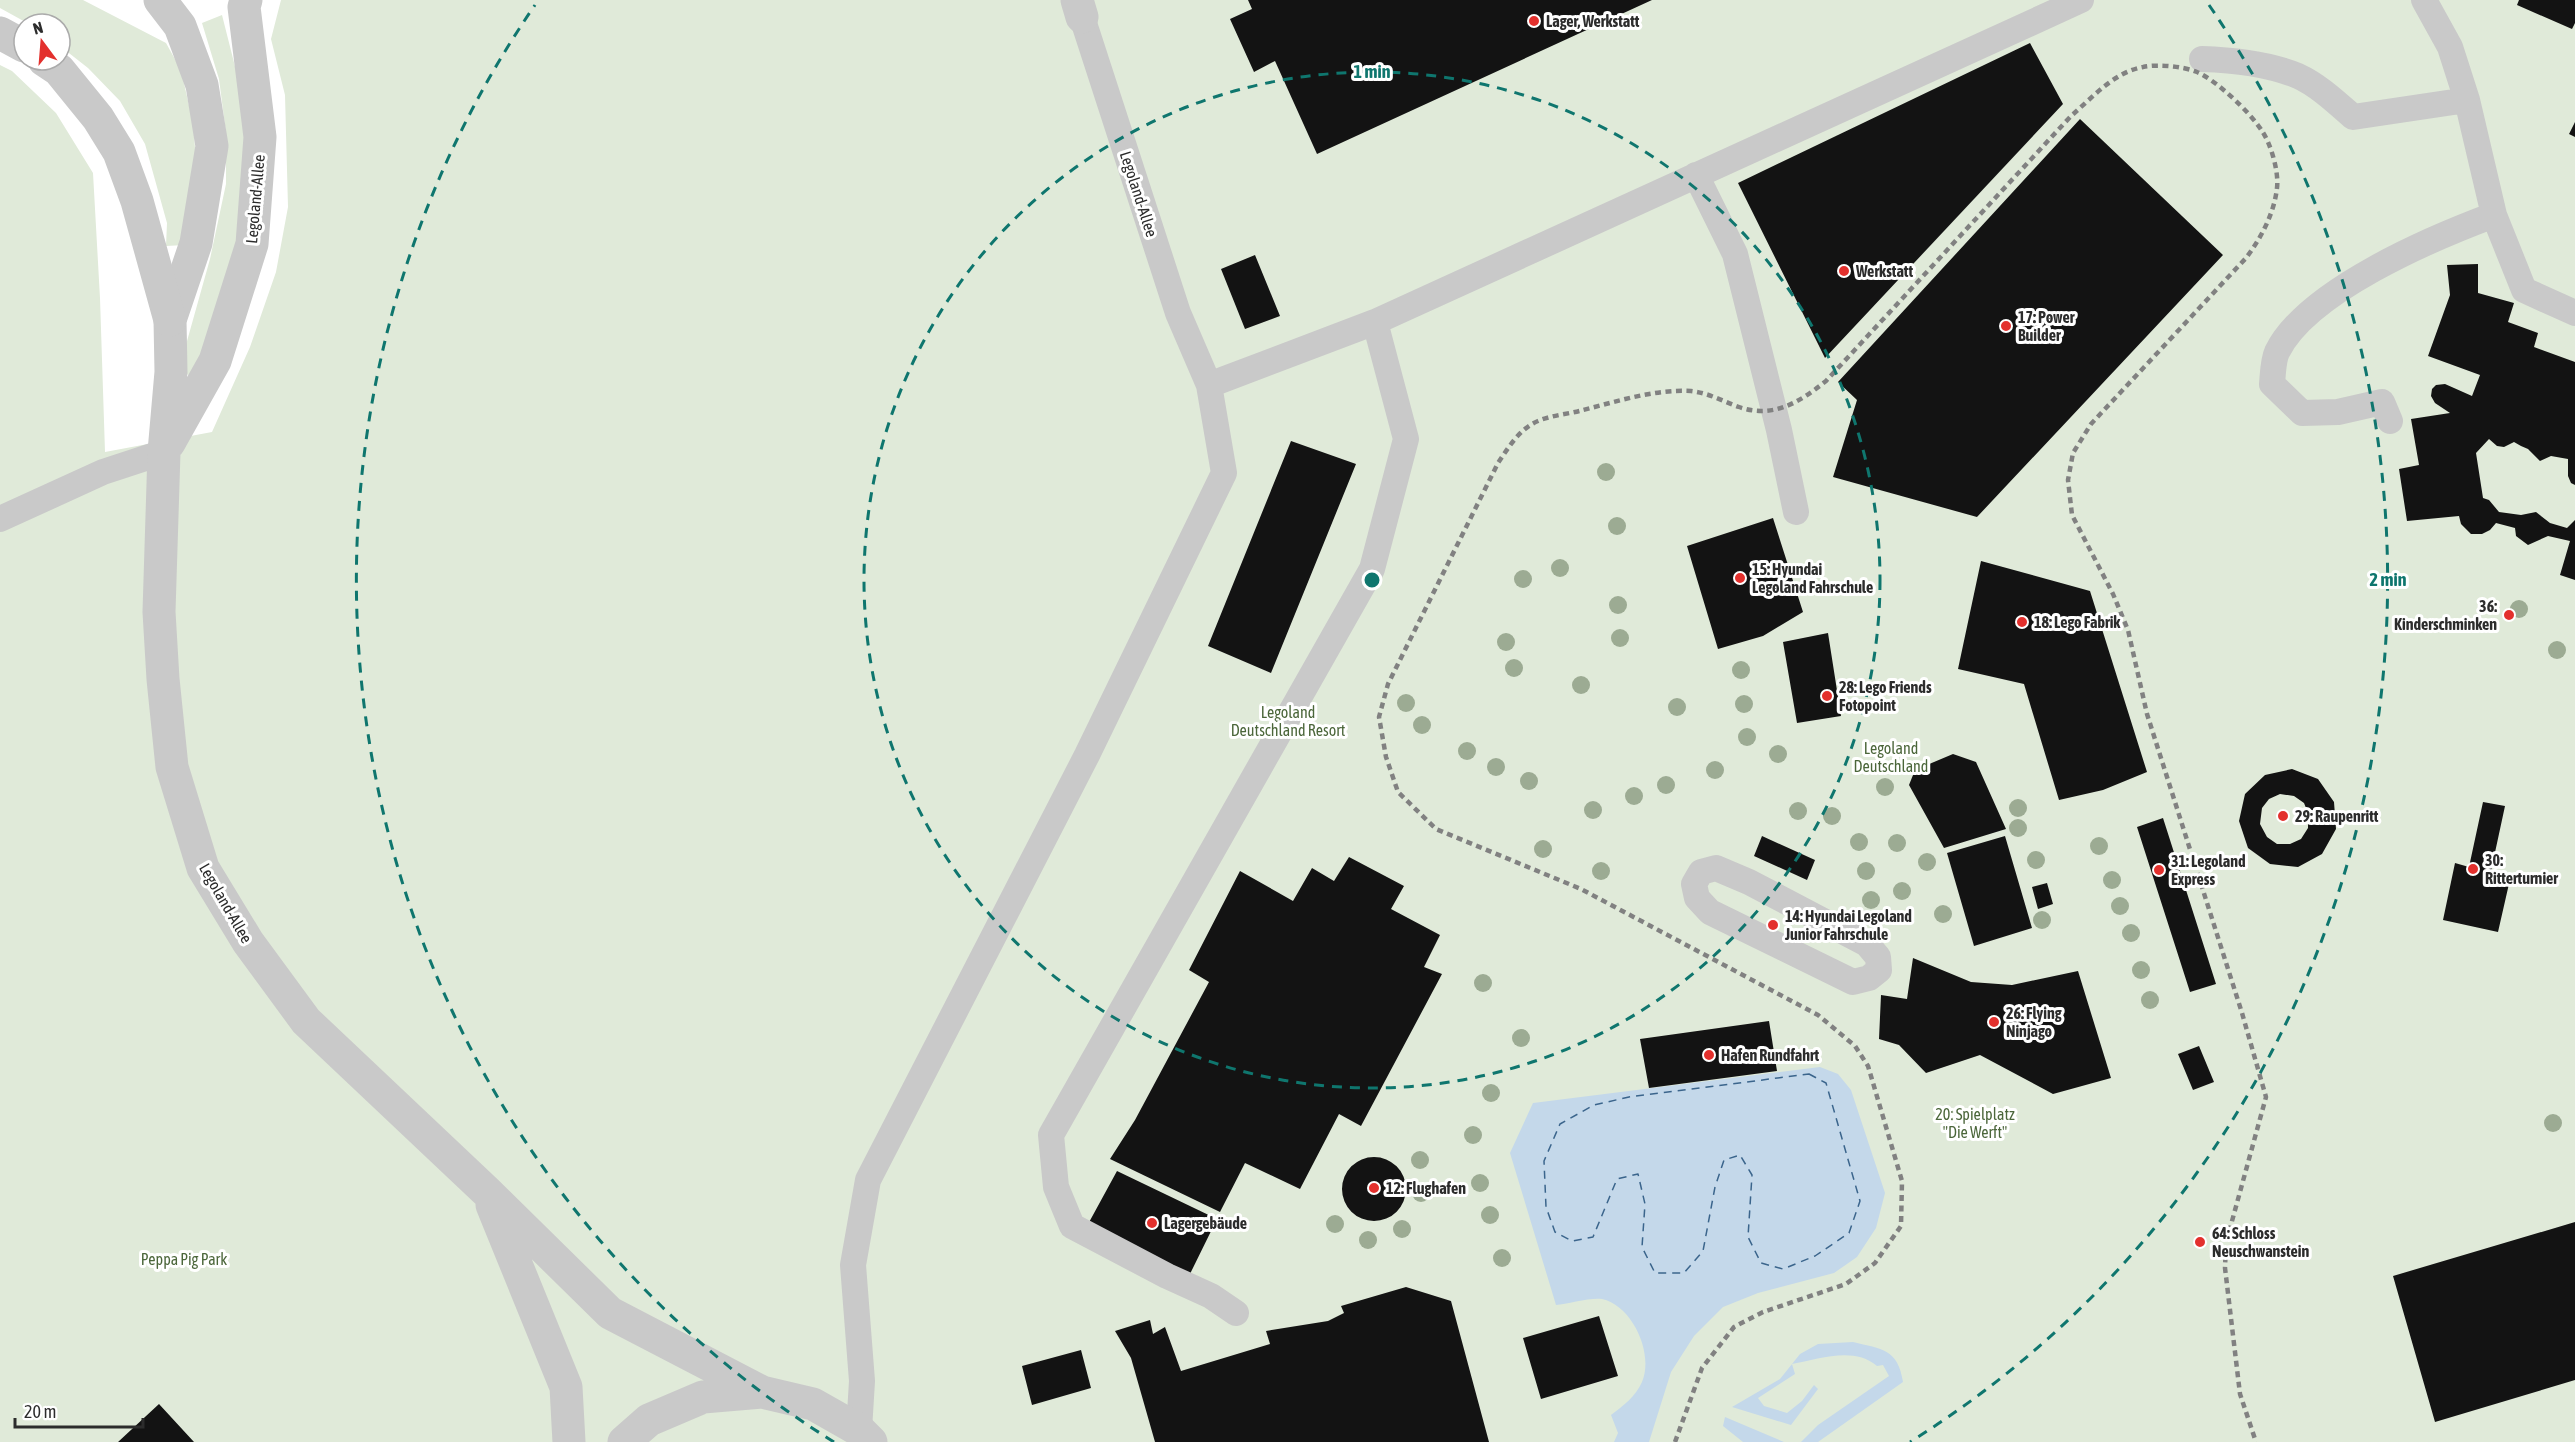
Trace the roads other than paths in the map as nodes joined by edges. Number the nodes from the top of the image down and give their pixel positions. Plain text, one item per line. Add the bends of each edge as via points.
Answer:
1 (160, 0) edge
2 (246, 0) edge
3 (2081, 0) edge
4 (2424, 0) edge
5 (1080, 8) edge
6 (2202, 59) dead end
7 (61, 72) edge
8 (2467, 100) junction
9 (1696, 175) junction
10 (2494, 214) junction
11 (2575, 313) edge
12 (170, 320) junction
13 (1375, 322) junction
14 (1209, 385) junction
15 (2390, 421) dead end
16 (164, 452) junction
17 (1796, 512) dead end
18 (0, 519) edge
19 (1749, 882) joint
20 (487, 1192) junction
21 (1236, 1313) dead end
22 (762, 1392) junction
23 (865, 1436) edge
24 (569, 1442) edge
25 (624, 1442) edge

1 - 12 street, Legoland-Allee via 180,26 202,85 212,146 196,243
2 - 16 street, Legoland-Allee via 260,137 252,244 215,361
3 - 9 lane
4 - 8 lane via 2450,47
5 - 14 lane, Legoland-Allee via 1178,313
6 - 8 lane via 2262,66 2299,76 2353,117
7 - 12 street via 119,152
8 - 10 lane
9 - 13 lane
9 - 17 lane via 1735,254
10 - 11 lane via 2524,290
10 - 15 lane via 2435,237 2366,273 2301,319 2276,353 2272,384 2302,413 2338,412 2382,402
12 - 16 street, Legoland-Allee via 171,372
13 - 14 lane
13 - 21 lane via 1406,439 1372,568 1051,1135 1056,1187 1072,1226 1211,1296
14 - 23 lane, Legoland-Allee via 1224,473 1087,755 868,1180 854,1264
16 - 18 lane via 103,472
16 - 20 street, Legoland-Allee via 159,612 163,680 172,767 203,868 248,942 306,1021
19 - 19 lane via 1716,868 1701,872 1694,884 1697,898 1710,912 1853,982 1869,978 1879,970 1878,957 1867,944
20 - 22 street, Legoland-Allee via 610,1313
20 - 24 street via 566,1387
22 - 23 street via 813,1404
22 - 25 street via 703,1397 649,1420

